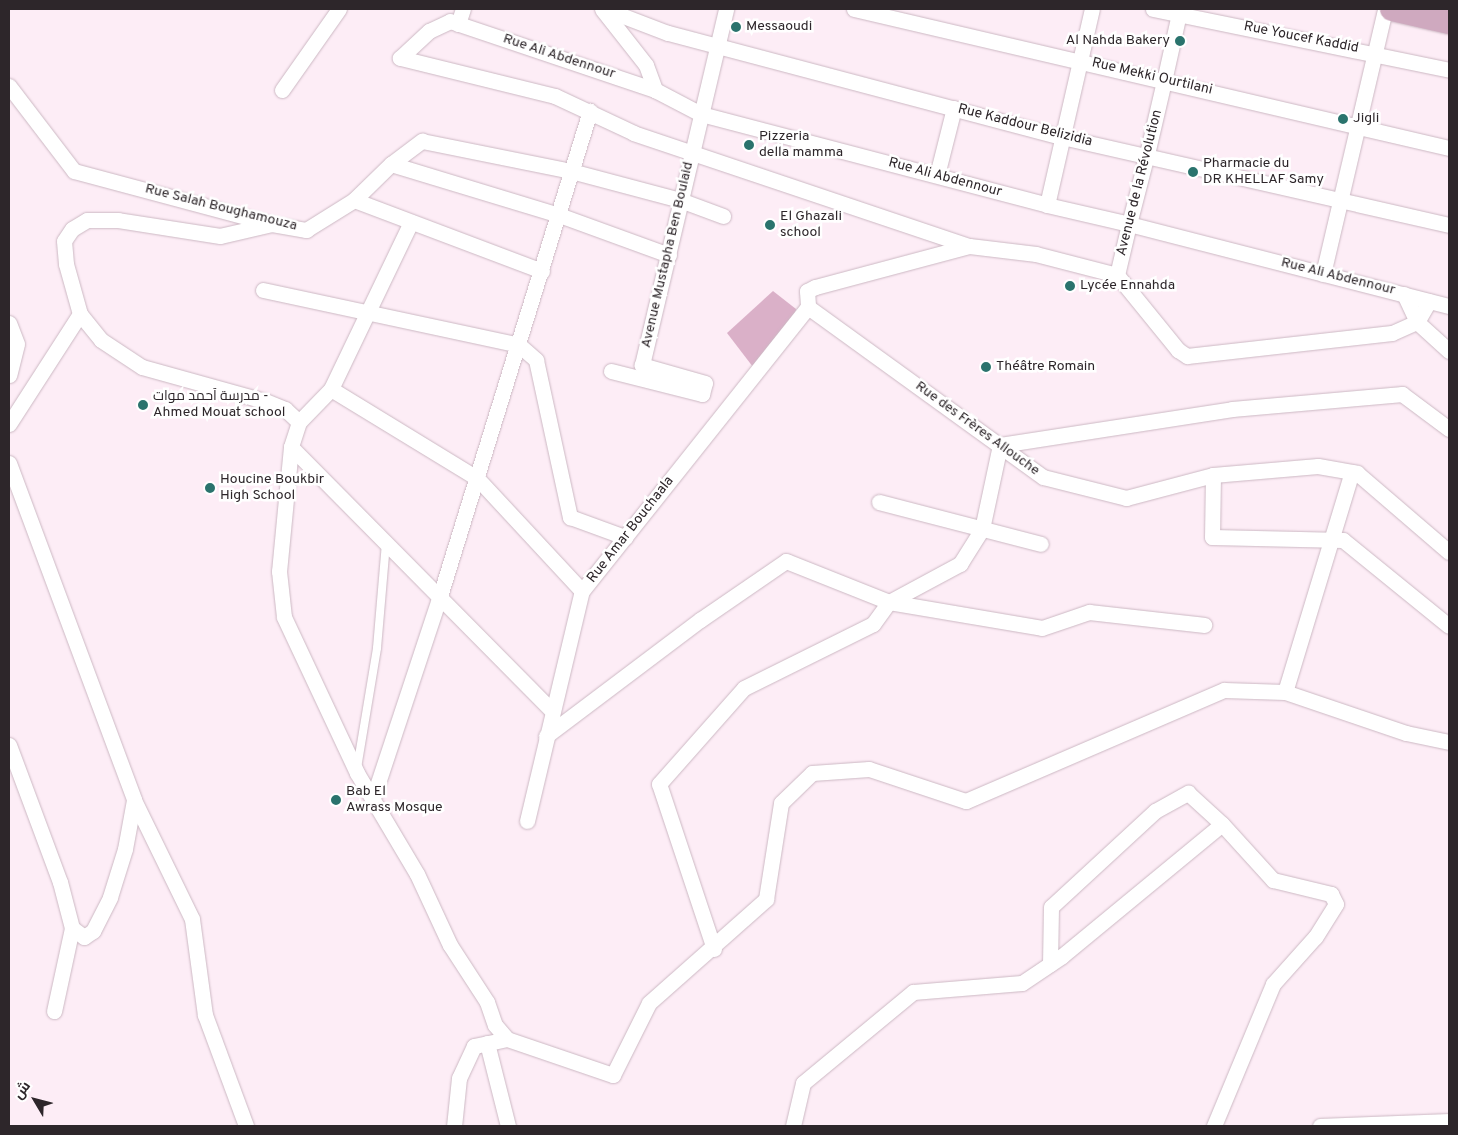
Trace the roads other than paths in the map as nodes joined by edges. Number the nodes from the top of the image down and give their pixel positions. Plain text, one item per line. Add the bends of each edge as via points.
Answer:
1 (339, 9) edge
2 (464, 9) edge
3 (603, 9) edge
4 (726, 9) edge
5 (854, 9) edge
6 (1092, 9) edge
7 (1153, 9) edge
8 (1385, 9) edge
9 (1392, 9) edge
10 (1432, 9) edge
11 (623, 12) edge
12 (1179, 12) edge
13 (1449, 13) edge
14 (1449, 22) edge
15 (454, 23) junction
16 (717, 46) junction
17 (1375, 53) junction
18 (1079, 60) junction
19 (1449, 70) edge
20 (1164, 81) junction
21 (9, 86) edge
22 (282, 90) dead end
23 (655, 90) junction
24 (954, 108) junction
25 (590, 111) junction
26 (701, 114) junction
27 (1358, 126) junction
28 (1062, 137) junction
29 (1449, 148) edge
30 (692, 152) junction
31 (1147, 154) junction
32 (391, 164) junction
33 (571, 171) junction
34 (937, 176) junction
35 (354, 200) junction
36 (680, 200) junction
37 (1340, 200) junction
38 (1047, 204) junction
39 (559, 215) junction
40 (723, 216) dead end
41 (411, 222) junction
42 (272, 224) junction
43 (1129, 224) junction
44 (1449, 225) edge
45 (969, 246) junction
46 (669, 254) junction
47 (542, 271) junction
48 (1323, 274) junction
49 (1117, 275) junction
50 (263, 290) dead end
51 (1404, 294) junction
52 (1429, 301) junction
53 (808, 306) junction
54 (1449, 306) edge
55 (370, 313) junction
56 (80, 314) junction
57 (1417, 322) junction
58 (9, 323) edge
59 (519, 345) junction
60 (1449, 350) edge
61 (611, 371) dead end
62 (9, 375) edge
63 (331, 389) junction
64 (299, 422) junction
65 (9, 424) edge
66 (1449, 429) edge
67 (1000, 445) junction
68 (291, 447) junction
69 (9, 463) edge
70 (1352, 472) junction
71 (1213, 474) junction
72 (477, 478) junction
73 (879, 502) dead end
74 (982, 529) junction
75 (1449, 531) edge
76 (1433, 536) junction
77 (625, 537) junction
78 (1331, 539) junction
79 (386, 544) junction
80 (1041, 544) dead end
81 (1449, 552) edge
82 (582, 591) junction
83 (439, 599) junction
84 (889, 602) junction
85 (1204, 625) dead end
86 (1449, 626) edge
87 (1284, 692) junction
88 (552, 711) junction
89 (546, 736) junction
90 (1449, 742) edge
91 (9, 745) edge
92 (357, 773) junction
93 (373, 798) junction
94 (134, 800) junction
95 (527, 821) dead end
96 (1222, 824) junction
97 (72, 928) junction
98 (714, 949) junction
99 (1050, 964) junction
100 (54, 1011) dead end
101 (507, 1039) junction
102 (487, 1043) junction
103 (1449, 1121) edge
104 (246, 1126) edge
105 (454, 1126) edge
106 (508, 1126) edge
107 (793, 1126) edge
108 (1214, 1126) edge
109 (1320, 1126) edge

1 - 22 street
2 - 15 street
3 - 11 street, Rue Kaddour Belizidia
3 - 23 street via 646,65
4 - 16 street, Avenue Mustapha Ben Boulaid
5 - 18 street, Rue Mekki Ourtilani
6 - 18 street
7 - 12 street, Rue Youcef Kaddid
8 - 17 street
9 - 14 main road
10 - 13 main road
11 - 16 street, Rue Kaddour Belizidia via 668,33
12 - 17 street, Rue Youcef Kaddid
12 - 20 street, Avenue de la Révolution
15 - 23 street, Rue Ali Abdennour
15 - 25 street via 429,31 400,58 555,96
16 - 24 street, Rue Kaddour Belizidia
16 - 26 street, Avenue Mustapha Ben Boulaid
17 - 19 street, Rue Youcef Kaddid
17 - 27 street
18 - 20 street, Rue Mekki Ourtilani
18 - 28 street
20 - 27 street, Rue Mekki Ourtilani
20 - 31 street, Avenue de la Révolution
21 - 42 street, Rue Salah Boughamouza via 74,171
23 - 26 street, Rue Ali Abdennour
24 - 28 street, Rue Kaddour Belizidia
24 - 34 street
25 - 30 street via 634,133
25 - 33 street
26 - 30 street, Avenue Mustapha Ben Boulaid
26 - 34 street, Rue Ali Abdennour
27 - 29 street, Rue Mekki Ourtilani
27 - 37 street
28 - 31 street, Rue Kaddour Belizidia
28 - 38 street
30 - 36 street, Avenue Mustapha Ben Boulaid
30 - 45 street
31 - 37 street, Rue Kaddour Belizidia
31 - 43 street, Avenue de la Révolution
32 - 33 street, Rue Salah Boughamouza via 422,141
32 - 35 street, Rue Salah Boughamouza
32 - 39 street
33 - 36 street, Rue Salah Boughamouza
33 - 39 street
34 - 38 street, Rue Ali Abdennour
35 - 41 street
35 - 42 street, Rue Salah Boughamouza via 306,230
36 - 40 street, Rue Salah Boughamouza
36 - 46 street, Avenue Mustapha Ben Boulaid
37 - 44 street, Rue Kaddour Belizidia
37 - 48 street
38 - 43 street, Rue Ali Abdennour
39 - 46 street
39 - 47 street
41 - 47 street
41 - 55 street
42 - 56 street via 220,236 118,220 87,220 72,229 64,240 66,264
43 - 48 street, Rue Ali Abdennour
43 - 49 street, Avenue de la Révolution
45 - 49 street, Avenue de la Révolution via 1036,254
45 - 53 street via 807,291
46 - 61 street, Avenue Mustapha Ben Boulaid via 642,365 705,383 702,394
47 - 59 street
48 - 51 street, Rue Ali Abdennour
49 - 57 street via 1178,350 1187,356 1392,333
50 - 55 street
51 - 52 street, Rue Ali Abdennour
51 - 57 street
52 - 54 street, Rue Ali Abdennour
52 - 57 street
53 - 67 street, Rue des Frères Allouche
53 - 77 street, Rue Amar Bouchaala
55 - 59 street
55 - 63 street
56 - 64 street via 101,340 142,367 265,401 285,409
56 - 65 street
57 - 60 street
58 - 62 street via 17,344
59 - 72 street
59 - 77 street via 536,360 570,517
63 - 64 street
63 - 72 street
64 - 68 street
66 - 67 street via 1402,394 1232,409
67 - 71 street, Rue des Frères Allouche via 1043,477 1126,498
67 - 74 street
68 - 79 street
68 - 92 street via 280,544 284,616
69 - 94 street
70 - 71 street, Rue des Frères Allouche via 1318,466
70 - 76 street, Rue des Frères Allouche
70 - 78 street
71 - 78 street via 1212,537
72 - 82 street
72 - 83 street
73 - 74 street
74 - 80 street
74 - 84 street via 960,564
75 - 76 street
76 - 81 street, Rue des Frères Allouche
77 - 82 street, Rue Amar Bouchaala
78 - 86 street via 1343,540
78 - 87 street
79 - 83 street
79 - 92 lane via 377,648
82 - 88 street, Rue Amar Bouchaala
83 - 88 street
83 - 93 street
84 - 85 street via 1042,628 1089,612
84 - 89 street via 786,561 700,620
84 - 98 street via 873,624 744,688 659,784
87 - 90 street via 1406,733
87 - 98 street via 1224,690 966,801 869,769 812,773 782,803 766,899
88 - 89 street, Rue Amar Bouchaala
89 - 95 street, Rue Amar Bouchaala
91 - 97 street via 60,882
92 - 93 street
93 - 101 street via 417,874 450,946 488,1002 495,1024
94 - 97 street via 110,897 93,931 84,937
94 - 104 street via 192,919 205,1015
96 - 99 street
96 - 99 street via 1188,793 1155,811 1051,907
96 - 108 street via 1273,880 1331,894 1336,904 1315,937 1273,984
97 - 100 street
98 - 101 street via 648,1003 613,1075
99 - 107 street via 1022,983 913,992 803,1083
101 - 102 street
102 - 105 street via 474,1046 459,1078
102 - 106 street
103 - 109 street

